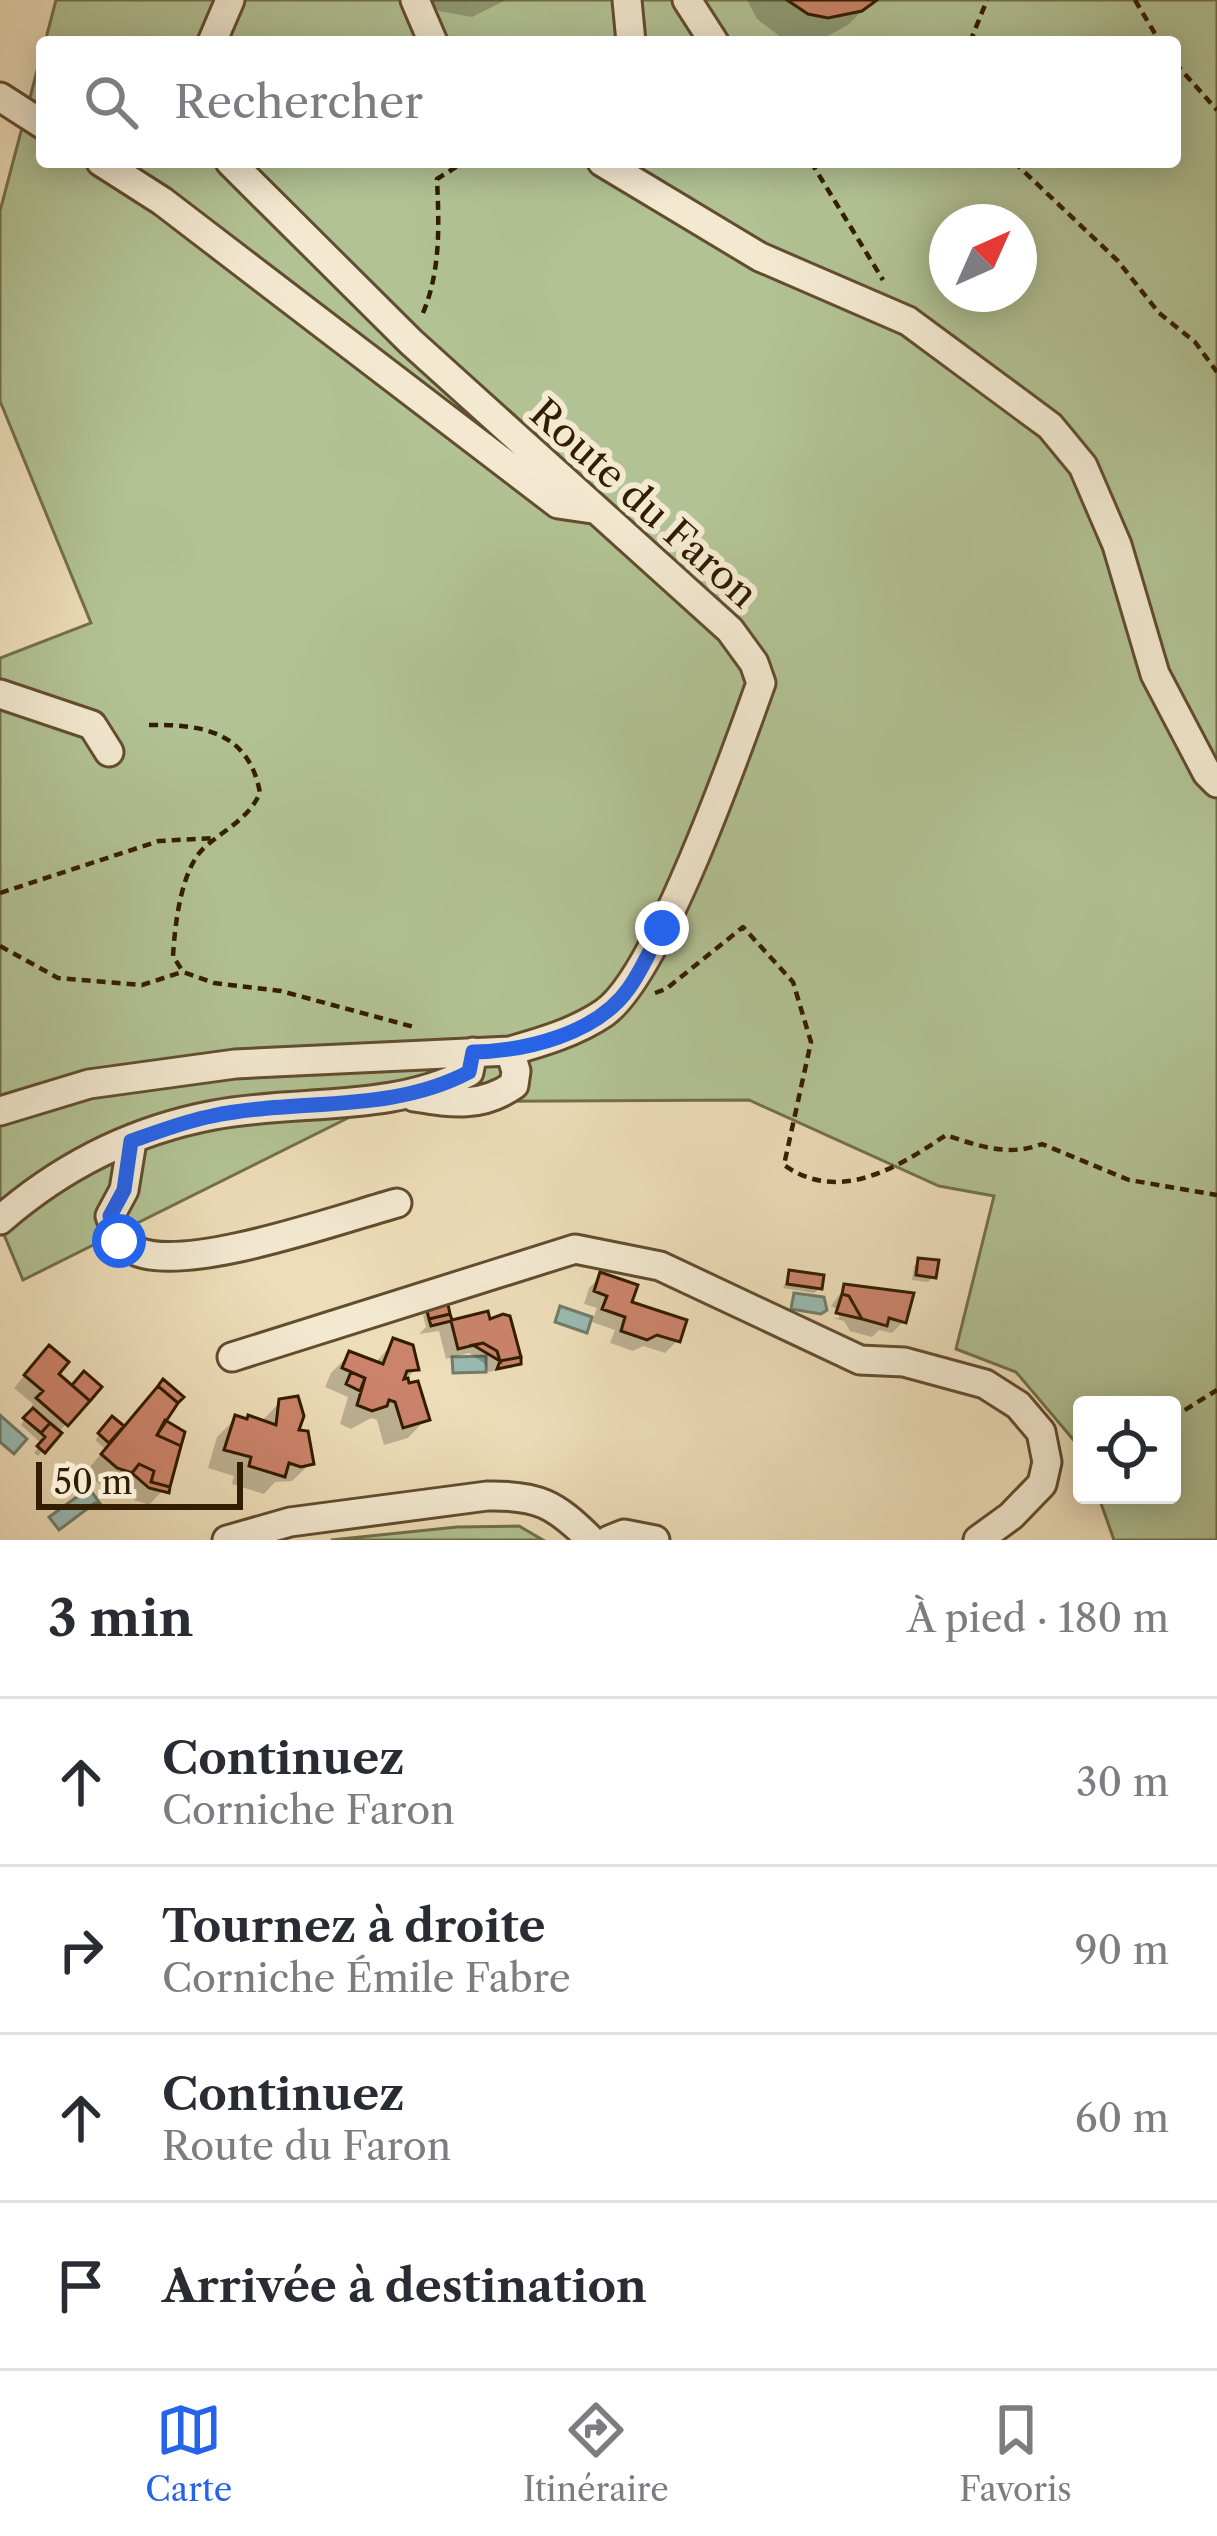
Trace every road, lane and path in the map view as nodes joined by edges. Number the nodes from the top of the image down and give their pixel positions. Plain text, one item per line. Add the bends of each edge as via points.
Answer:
1 (230, 0) edge
2 (416, 0) edge
3 (627, 0) edge
4 (687, 0) edge
5 (987, 0) edge
6 (1135, 0) edge
7 (215, 36) edge
8 (431, 36) edge
9 (630, 36) edge
10 (710, 36) edge
11 (972, 36) edge
12 (1156, 36) edge
13 (1181, 70) edge
14 (0, 97) edge
15 (1217, 110) edge
16 (36, 120) edge
17 (110, 168) edge
18 (236, 168) edge
19 (454, 168) edge
20 (618, 168) edge
21 (815, 168) edge
22 (1020, 168) edge
23 (884, 281) dead end
24 (411, 342) junction
25 (1217, 372) edge
26 (592, 509) junction
27 (0, 694) edge
28 (148, 725) dead end
29 (109, 752) dead end
30 (1217, 783) edge
31 (218, 838) junction
32 (0, 893) edge
33 (0, 946) edge
34 (183, 972) junction
35 (605, 1012) junction
36 (510, 1051) junction
37 (430, 1052) junction
38 (473, 1052) junction
39 (404, 1095) junction
40 (0, 1111) edge
41 (131, 1141) junction
42 (1217, 1196) edge
43 (398, 1203) dead end
44 (0, 1220) edge
45 (232, 1357) dead end
46 (1217, 1390) edge
47 (1181, 1412) edge
48 (227, 1540) edge
49 (591, 1540) edge
50 (609, 1540) edge
51 (655, 1540) edge
52 (978, 1540) edge

1 - 7 street
2 - 8 street
3 - 9 street
4 - 10 street
5 - 11 path
6 - 12 path
13 - 15 path
14 - 16 street
17 - 26 street via 558,504
18 - 24 street, Route du Faron
19 - 24 path via 437,179 433,289
20 - 30 street via 760,257 908,321 1050,426 1083,466 1117,545 1155,674
21 - 23 path
22 - 25 path
24 - 26 street, Route du Faron
26 - 35 street, Route du Faron via 730,630 761,683 662,928 628,990
27 - 29 street via 92,725
28 - 31 path via 220,734 247,755 260,793 251,812
31 - 32 path via 159,841
31 - 34 path via 187,870 173,956
33 - 34 path via 58,979 142,985
34 - 37 path via 415,1028 430,1039
35 - 36 street, Route du Faron
35 - 42 path via 666,989 742,927 793,982 811,1042 784,1165 806,1180 842,1185 946,1135 1023,1151 1042,1144 1129,1180
36 - 38 street, Route du Faron
36 - 39 street via 514,1084 495,1098 461,1104
37 - 38 street, Route du Faron
37 - 40 street, Route du Faron via 151,1075
38 - 39 street via 469,1072
39 - 41 street via 213,1115
41 - 43 street via 124,1190 110,1216 119,1241 136,1252 218,1251
41 - 44 street via 92,1154
45 - 52 street via 574,1249 661,1266 860,1360 904,1362 985,1384 1018,1406 1041,1432 1042,1484
46 - 47 path
48 - 49 street via 290,1522 519,1496 544,1501
50 - 51 street

